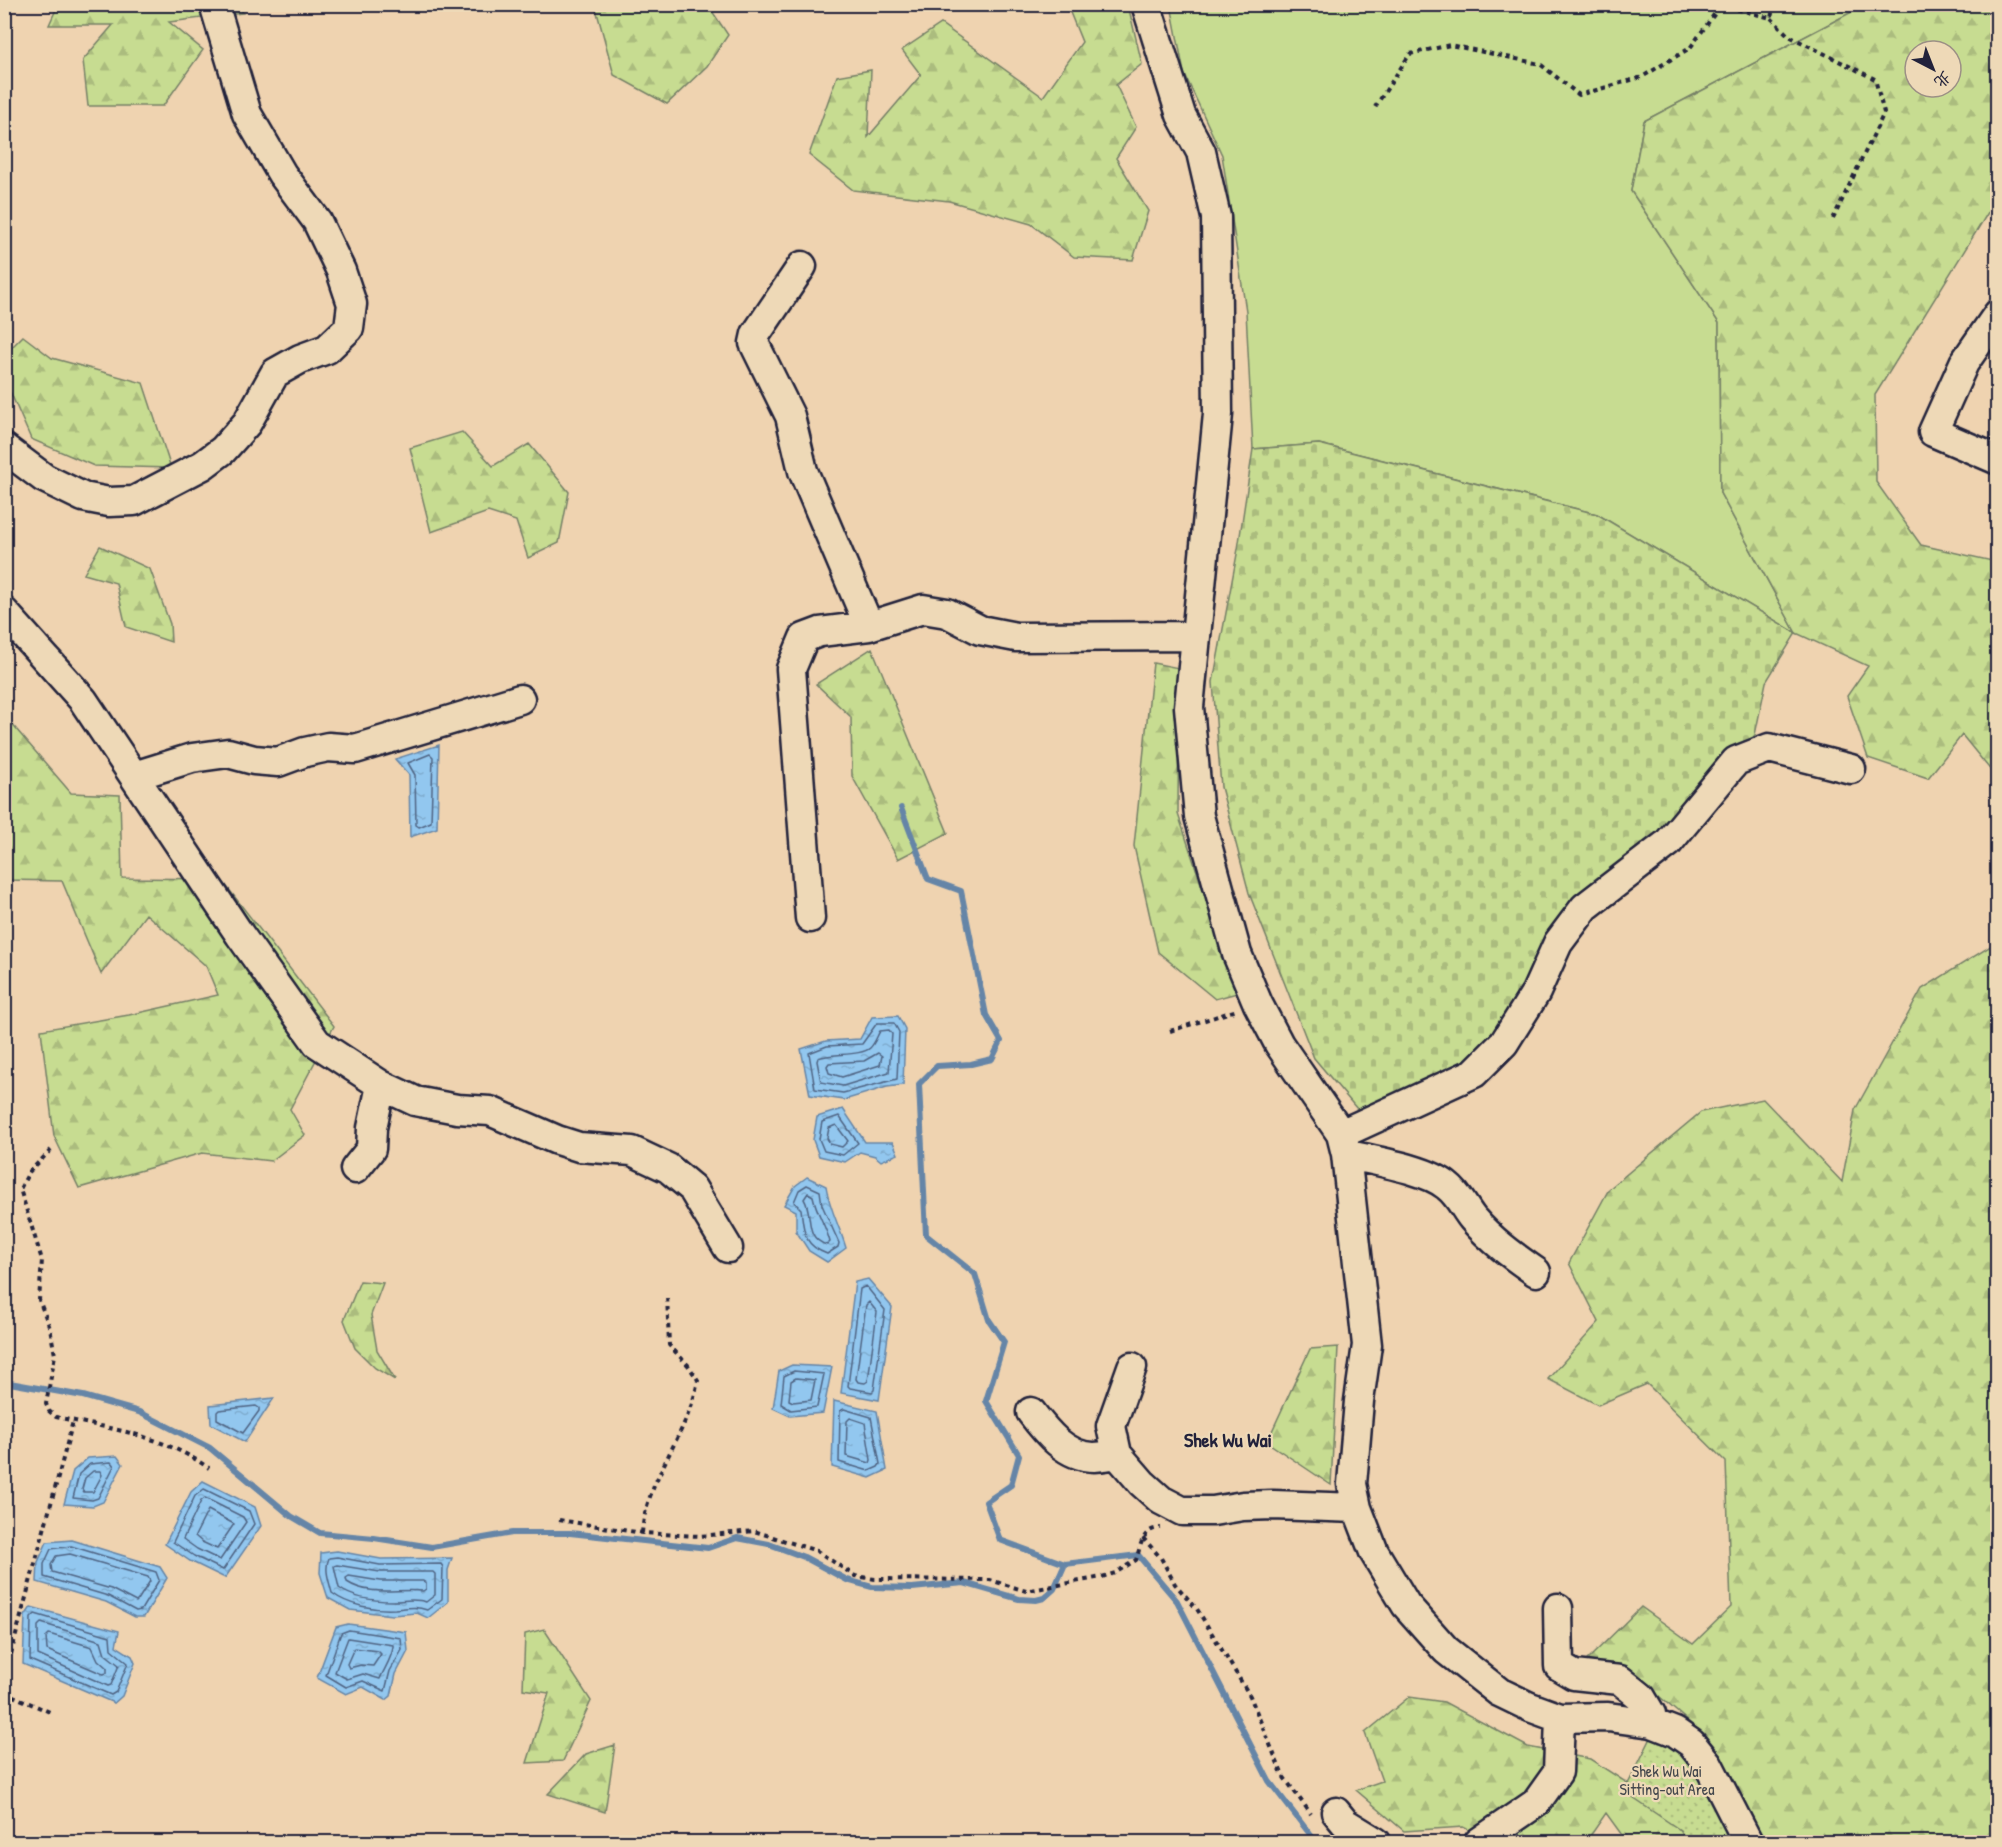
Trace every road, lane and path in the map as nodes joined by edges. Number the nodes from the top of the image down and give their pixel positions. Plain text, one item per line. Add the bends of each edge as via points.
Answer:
1 (214, 4) edge
2 (1146, 4) edge
3 (1774, 4) edge
4 (1720, 5) edge
5 (1770, 18) junction
6 (1375, 107) dead end
7 (1833, 219) dead end
8 (802, 266) dead end
9 (1998, 314) edge
10 (4, 448) edge
11 (1998, 460) edge
12 (4, 612) edge
13 (869, 626) junction
14 (1196, 636) junction
15 (520, 699) dead end
16 (1851, 769) dead end
17 (134, 776) junction
18 (810, 918) dead end
19 (1258, 1004) junction
20 (1170, 1031) dead end
21 (381, 1085) junction
22 (1343, 1144) junction
23 (51, 1150) dead end
24 (355, 1169) dead end
25 (729, 1248) dead end
26 (1536, 1272) dead end
27 (667, 1295) dead end
28 (1132, 1367) dead end
29 (1031, 1412) dead end
30 (73, 1421) junction
31 (1118, 1454) junction
32 (209, 1468) dead end
33 (1357, 1508) junction
34 (559, 1520) dead end
35 (642, 1533) junction
36 (1558, 1608) dead end
37 (4, 1680) edge
38 (4, 1692) edge
39 (52, 1713) dead end
40 (1560, 1718) junction
41 (1652, 1722) junction
42 (1326, 1816) joint
43 (1376, 1842) edge
44 (1479, 1842) edge
45 (1748, 1842) edge

1 - 10 street via 248,114 282,174 317,221 341,271 352,304 349,328 327,349 275,373 247,423 223,450 203,465 134,501 83,497 44,478
2 - 14 street via 1180,115 1202,152 1216,217 1218,414
3 - 5 path
4 - 5 path
4 - 6 path via 1690,48 1642,77 1579,95 1540,64 1449,45 1410,54
5 - 7 path via 1789,36 1875,79 1884,113
8 - 13 street via 756,334 754,343 790,416 803,471
9 - 11 street via 1964,363 1933,432
12 - 17 street via 83,700
13 - 14 street via 923,609 947,613 980,630 1016,637
13 - 18 street via 804,638 791,669
14 - 19 street via 1189,706 1199,816 1237,954
15 - 17 street via 356,748 328,747 278,762 228,753 192,758
16 - 22 street via 1769,748 1736,761 1668,843 1585,907 1558,943 1536,992 1504,1043 1473,1073
17 - 21 street via 317,1043
19 - 20 path
19 - 22 street
21 - 24 street via 371,1149
21 - 25 street via 416,1101 490,1112 579,1148 632,1150 668,1168 692,1188
22 - 26 street via 1429,1174 1447,1185 1503,1249
22 - 33 street via 1367,1345 1352,1484
23 - 30 path via 29,1172 21,1189 42,1260 39,1300 55,1355 46,1404 56,1417
27 - 35 path via 669,1345 698,1380 692,1404 655,1485
28 - 31 street via 1111,1426
29 - 31 street via 1057,1442 1076,1453 1092,1457
30 - 32 path via 140,1434 172,1446
30 - 37 path
31 - 33 street via 1142,1484 1161,1500 1182,1510 1292,1505
33 - 40 street via 1374,1552 1406,1605 1446,1650 1499,1692
34 - 35 path
35 - 42 path via 700,1536 754,1532 817,1551 855,1576 990,1580 1026,1591 1115,1573 1136,1560 1143,1538 1197,1609 1250,1696 1283,1776
36 - 41 street via 1560,1666 1574,1676 1620,1680 1641,1697
38 - 39 path
40 - 41 street
40 - 44 street via 1558,1772 1536,1803
41 - 45 street via 1691,1743 1708,1764
42 - 43 street

